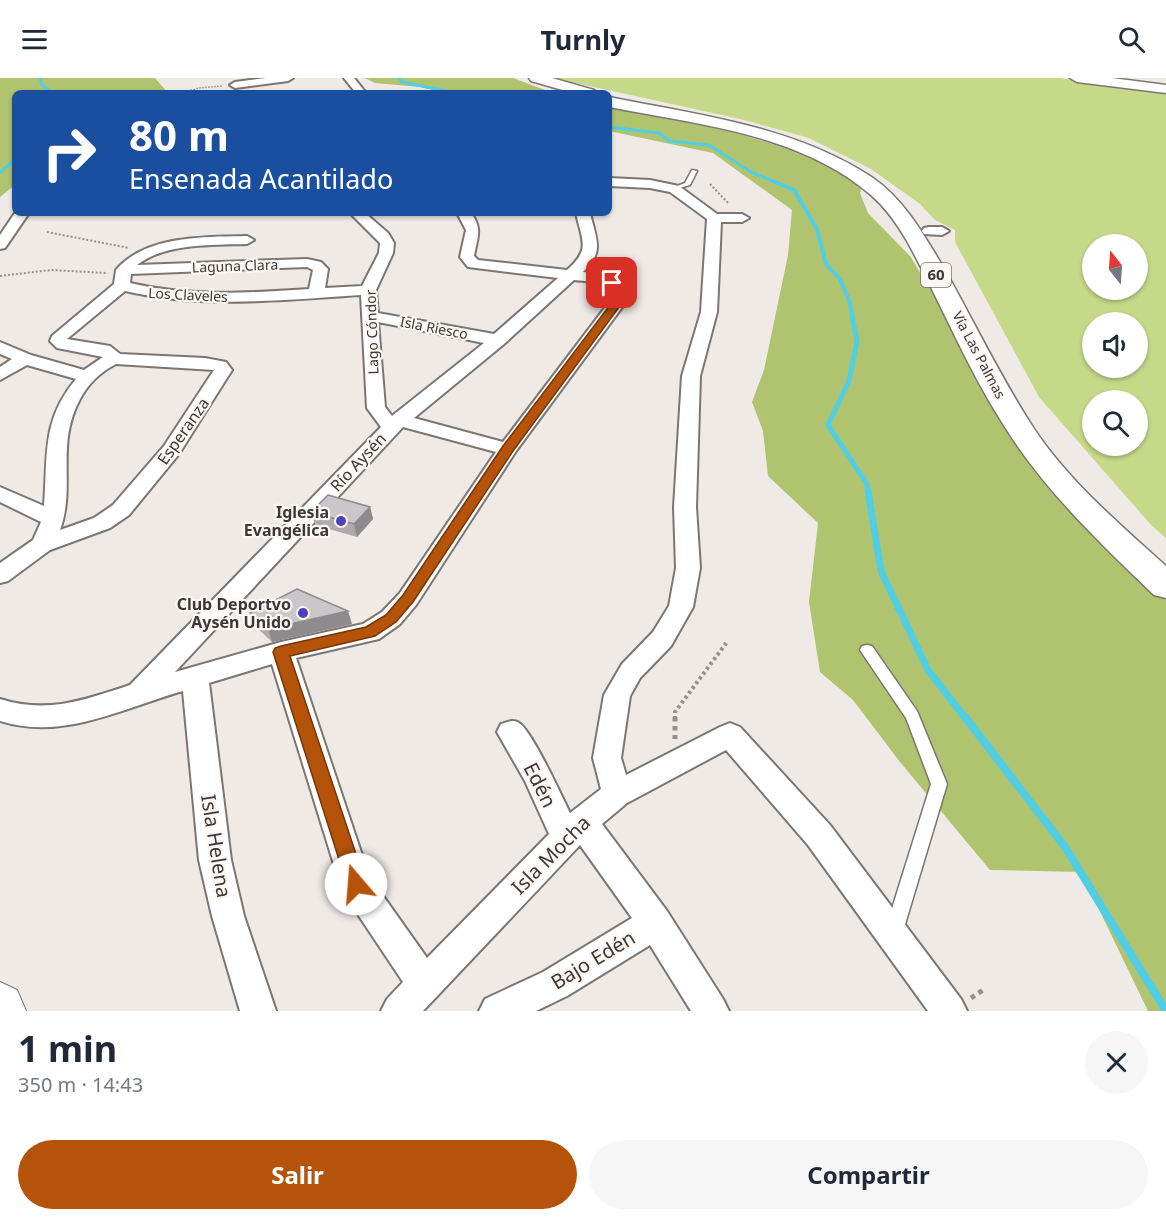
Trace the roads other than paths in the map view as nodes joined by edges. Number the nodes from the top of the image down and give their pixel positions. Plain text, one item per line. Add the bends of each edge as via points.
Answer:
1 (224, 78) edge
2 (349, 78) edge
3 (523, 78) edge
4 (536, 78) edge
5 (1077, 78) edge
6 (1092, 78) edge
7 (287, 81) edge
8 (1166, 87) edge
9 (237, 89) edge
10 (359, 90) edge
11 (560, 90) edge
12 (578, 90) edge
13 (612, 101) edge
14 (612, 101) edge
15 (694, 171) dead end
16 (612, 182) edge
17 (674, 189) junction
18 (20, 216) edge
19 (360, 216) edge
20 (466, 216) edge
21 (584, 216) edge
22 (714, 218) junction
23 (742, 218) road end
24 (248, 240) dead end
25 (0, 245) edge
26 (574, 275) junction
27 (122, 277) junction
28 (368, 290) junction
29 (316, 293) junction
30 (370, 315) junction
31 (498, 340) junction
32 (0, 346) edge
33 (26, 359) junction
34 (113, 359) junction
35 (0, 375) edge
36 (86, 376) junction
37 (395, 423) junction
38 (508, 449) junction
39 (0, 494) edge
40 (47, 530) junction
41 (1166, 559) edge
42 (0, 574) edge
43 (1166, 586) edge
44 (867, 650) dead end
45 (281, 652) junction
46 (195, 676) junction
47 (139, 693) junction
48 (0, 710) edge
49 (511, 732) dead end
50 (617, 794) junction
51 (574, 831) junction
52 (655, 923) junction
53 (892, 935) junction
54 (423, 983) junction
55 (258, 1011) edge
56 (399, 1011) edge
57 (497, 1011) edge
58 (711, 1011) edge
59 (949, 1011) edge

1 - 9 street
2 - 10 street
3 - 11 highway
4 - 12 highway
5 - 8 highway
6 - 8 highway
7 - 9 street
13 - 41 highway, Vía Las Palmas / 60 via 777,135 822,150 888,187 935,231 1039,422 1087,483
14 - 43 highway, Vía Las Palmas / 60 via 775,140 840,166 876,189 895,207 916,238 1004,402 1033,447 1073,494
15 - 17 lane via 688,184
16 - 17 street
17 - 22 street
18 - 25 street
19 - 28 street, Lago Cóndor via 387,243
20 - 26 street via 474,233 467,257 473,264
21 - 26 street, Río Aysén via 591,248 588,260
22 - 23 street
22 - 50 street via 709,312 691,375 685,507 688,568 681,607 662,639 632,671 617,695 606,758
24 - 27 street via 148,252 132,260
26 - 31 street, Río Aysén
26 - 38 street via 612,283 619,295 615,306
27 - 29 street, Los Claveles via 141,292 228,297
27 - 29 street, Laguna Clara via 307,263 321,269
27 - 34 street via 58,341 104,351
28 - 29 street, Los Claveles
28 - 30 street, Lago Cóndor
30 - 31 street, Isla Riesco
30 - 37 street, Lago Cóndor via 376,408
31 - 37 street, Río Aysén
32 - 33 street
33 - 35 street
33 - 36 street
34 - 36 street
34 - 40 street, Esperanza via 205,363 223,370 172,450 121,510 102,523
36 - 40 street via 57,425 54,501
37 - 38 street
37 - 47 street, Río Aysén
38 - 45 street via 391,618 370,632
39 - 40 street
40 - 42 street
44 - 53 lane via 912,715 939,784
45 - 46 street
45 - 54 street via 356,884
46 - 47 street
46 - 55 street, Isla Helena via 215,860
47 - 48 street, Río Aysén via 76,714 42,718
49 - 51 street, Edén
50 - 51 street, Isla Mocha
50 - 53 street, Isla Mocha via 730,735 819,835
51 - 52 street, Bajo Edén
51 - 54 street, Isla Mocha
52 - 57 street, Bajo Edén via 555,984
52 - 58 street, Bajo Edén
53 - 59 street
54 - 56 street, Isla Mocha

